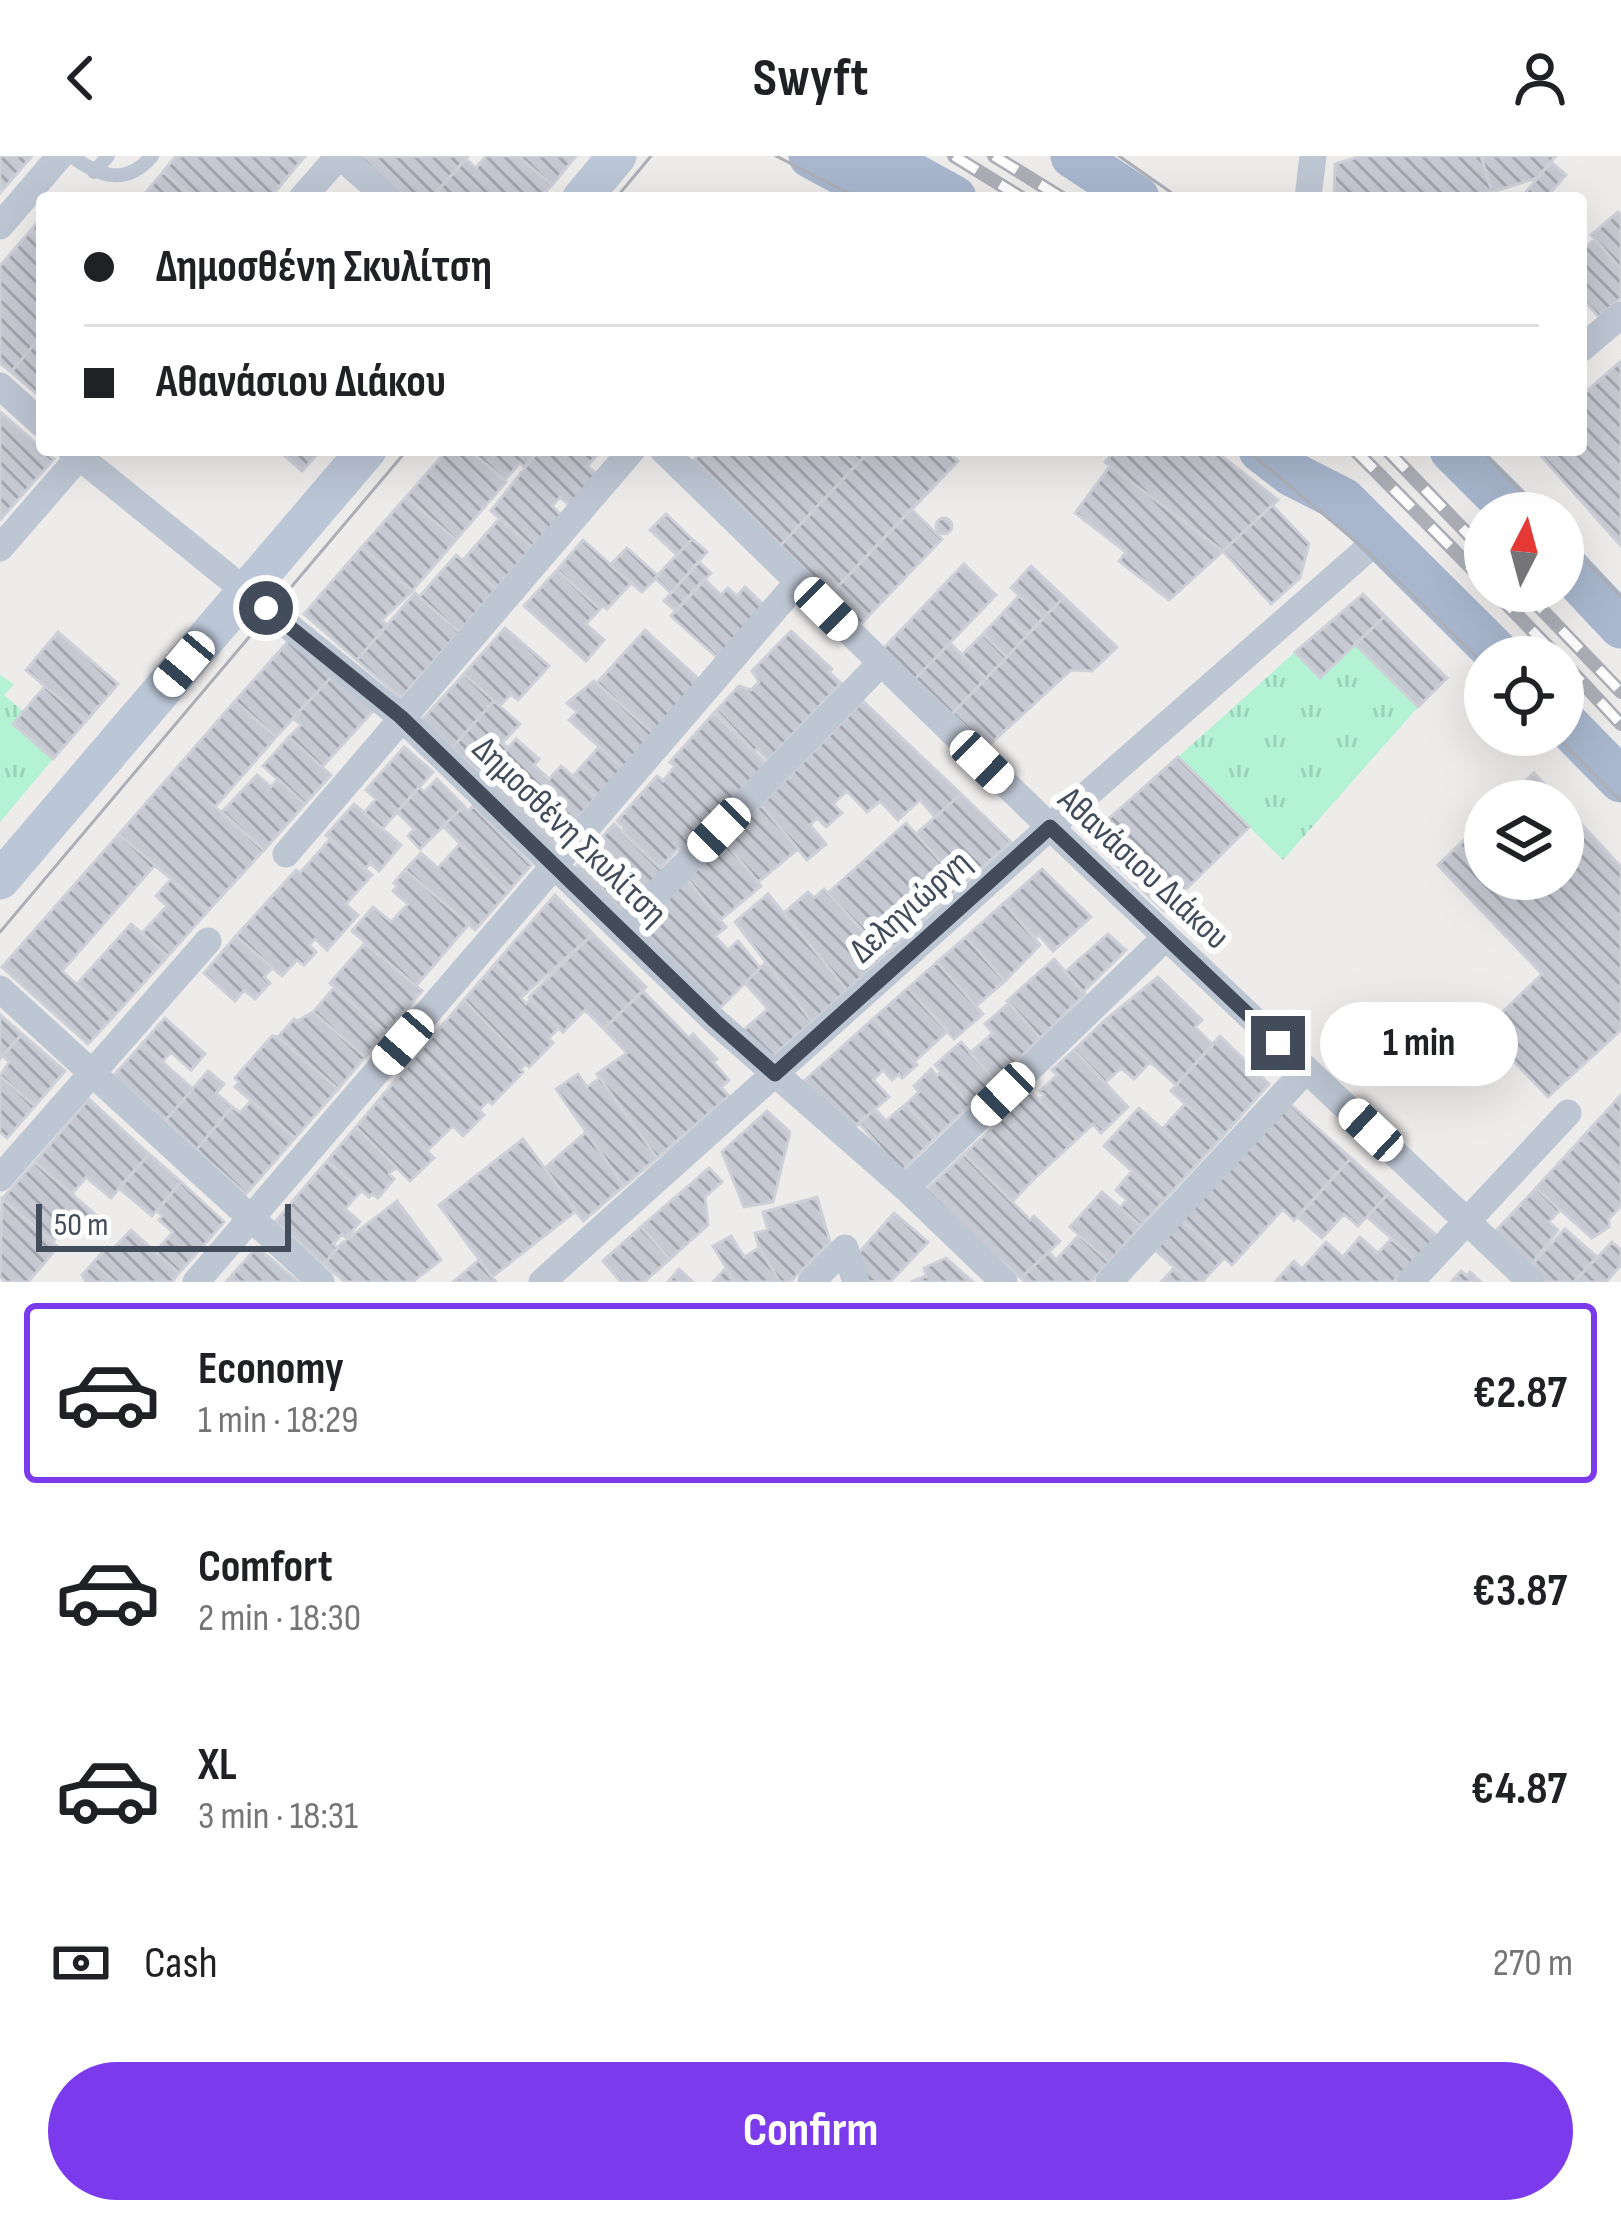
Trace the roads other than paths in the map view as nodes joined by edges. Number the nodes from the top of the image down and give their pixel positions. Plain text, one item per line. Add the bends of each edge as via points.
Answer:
1 (60, 156) edge
2 (70, 156) edge
3 (108, 156) edge
4 (152, 156) edge
5 (339, 156) edge
6 (617, 156) edge
7 (811, 156) edge
8 (878, 156) edge
9 (1073, 156) edge
10 (1313, 156) edge
11 (94, 172) junction
12 (307, 192) edge
13 (381, 192) edge
14 (587, 192) edge
15 (879, 192) edge
16 (943, 192) edge
17 (1128, 192) edge
18 (1309, 192) edge
19 (0, 226) edge
20 (1621, 314) edge
21 (1587, 344) edge
22 (0, 386) edge
23 (36, 419) edge
24 (73, 456) edge
25 (77, 456) edge
26 (362, 456) edge
27 (627, 456) edge
28 (669, 456) edge
29 (1270, 456) edge
30 (1309, 456) edge
31 (1458, 456) edge
32 (1494, 492) edge
33 (1343, 500) junction
34 (1381, 537) junction
35 (0, 548) edge
36 (798, 582) junction
37 (1584, 586) edge
38 (245, 592) junction
39 (1621, 626) edge
40 (1480, 636) edge
41 (880, 664) junction
42 (401, 717) junction
43 (1584, 742) edge
44 (1621, 780) edge
45 (1050, 827) junction
46 (286, 854) dead end
47 (556, 865) junction
48 (0, 880) edge
49 (622, 929) junction
50 (1166, 937) junction
51 (208, 941) dead end
52 (0, 988) edge
53 (1306, 1070) junction
54 (92, 1073) junction
55 (775, 1074) junction
56 (1568, 1113) dead end
57 (0, 1178) edge
58 (905, 1188) junction
59 (1467, 1219) junction
60 (250, 1220) junction
61 (196, 1282) edge
62 (321, 1282) edge
63 (542, 1282) edge
64 (812, 1282) edge
65 (856, 1282) edge
66 (1004, 1282) edge
67 (1109, 1282) edge
68 (1410, 1282) edge
69 (1531, 1282) edge

1 - 19 street
2 - 11 lane
3 - 11 lane
4 - 11 lane via 132,173
5 - 12 street
5 - 13 street
6 - 14 main road
7 - 15 main road
8 - 16 main road
9 - 17 main road
10 - 18 street
20 - 21 street
22 - 23 street
24 - 35 street
25 - 38 street, Δημοσθένη Σκυλίτση
26 - 38 main road
27 - 42 street
28 - 36 street, Αθανάσιου Διάκου
29 - 33 main road
30 - 33 main road
31 - 32 main road
33 - 34 main road
34 - 40 main road
34 - 45 street, Δεληγιώργη
36 - 41 street, Αθανάσιου Διάκου
36 - 47 street
37 - 39 main road
38 - 42 street, Δημοσθένη Σκυλίτση
38 - 48 main road
41 - 45 street, Αθανάσιου Διάκου
41 - 49 street
42 - 46 street
42 - 47 street, Δημοσθένη Σκυλίτση
43 - 44 main road
45 - 50 street, Αθανάσιου Διάκου
45 - 55 street, Δεληγιώργη
47 - 49 street, Δημοσθένη Σκυλίτση
47 - 60 street
49 - 55 street, Δημοσθένη Σκυλίτση
50 - 53 street, Αθανάσιου Διάκου
50 - 58 street
51 - 54 street
52 - 54 street
53 - 59 street, Αθανάσιου Διάκου
53 - 67 street
54 - 57 street
54 - 60 street
55 - 58 street, Δημοσθένη Σκυλίτση
55 - 63 street, Δεληγιώργη
56 - 59 street
58 - 66 street, Δημοσθένη Σκυλίτση
59 - 68 street
59 - 69 street, Αθανάσιου Διάκου
60 - 61 street
60 - 62 street
64 - 65 street via 845,1248

